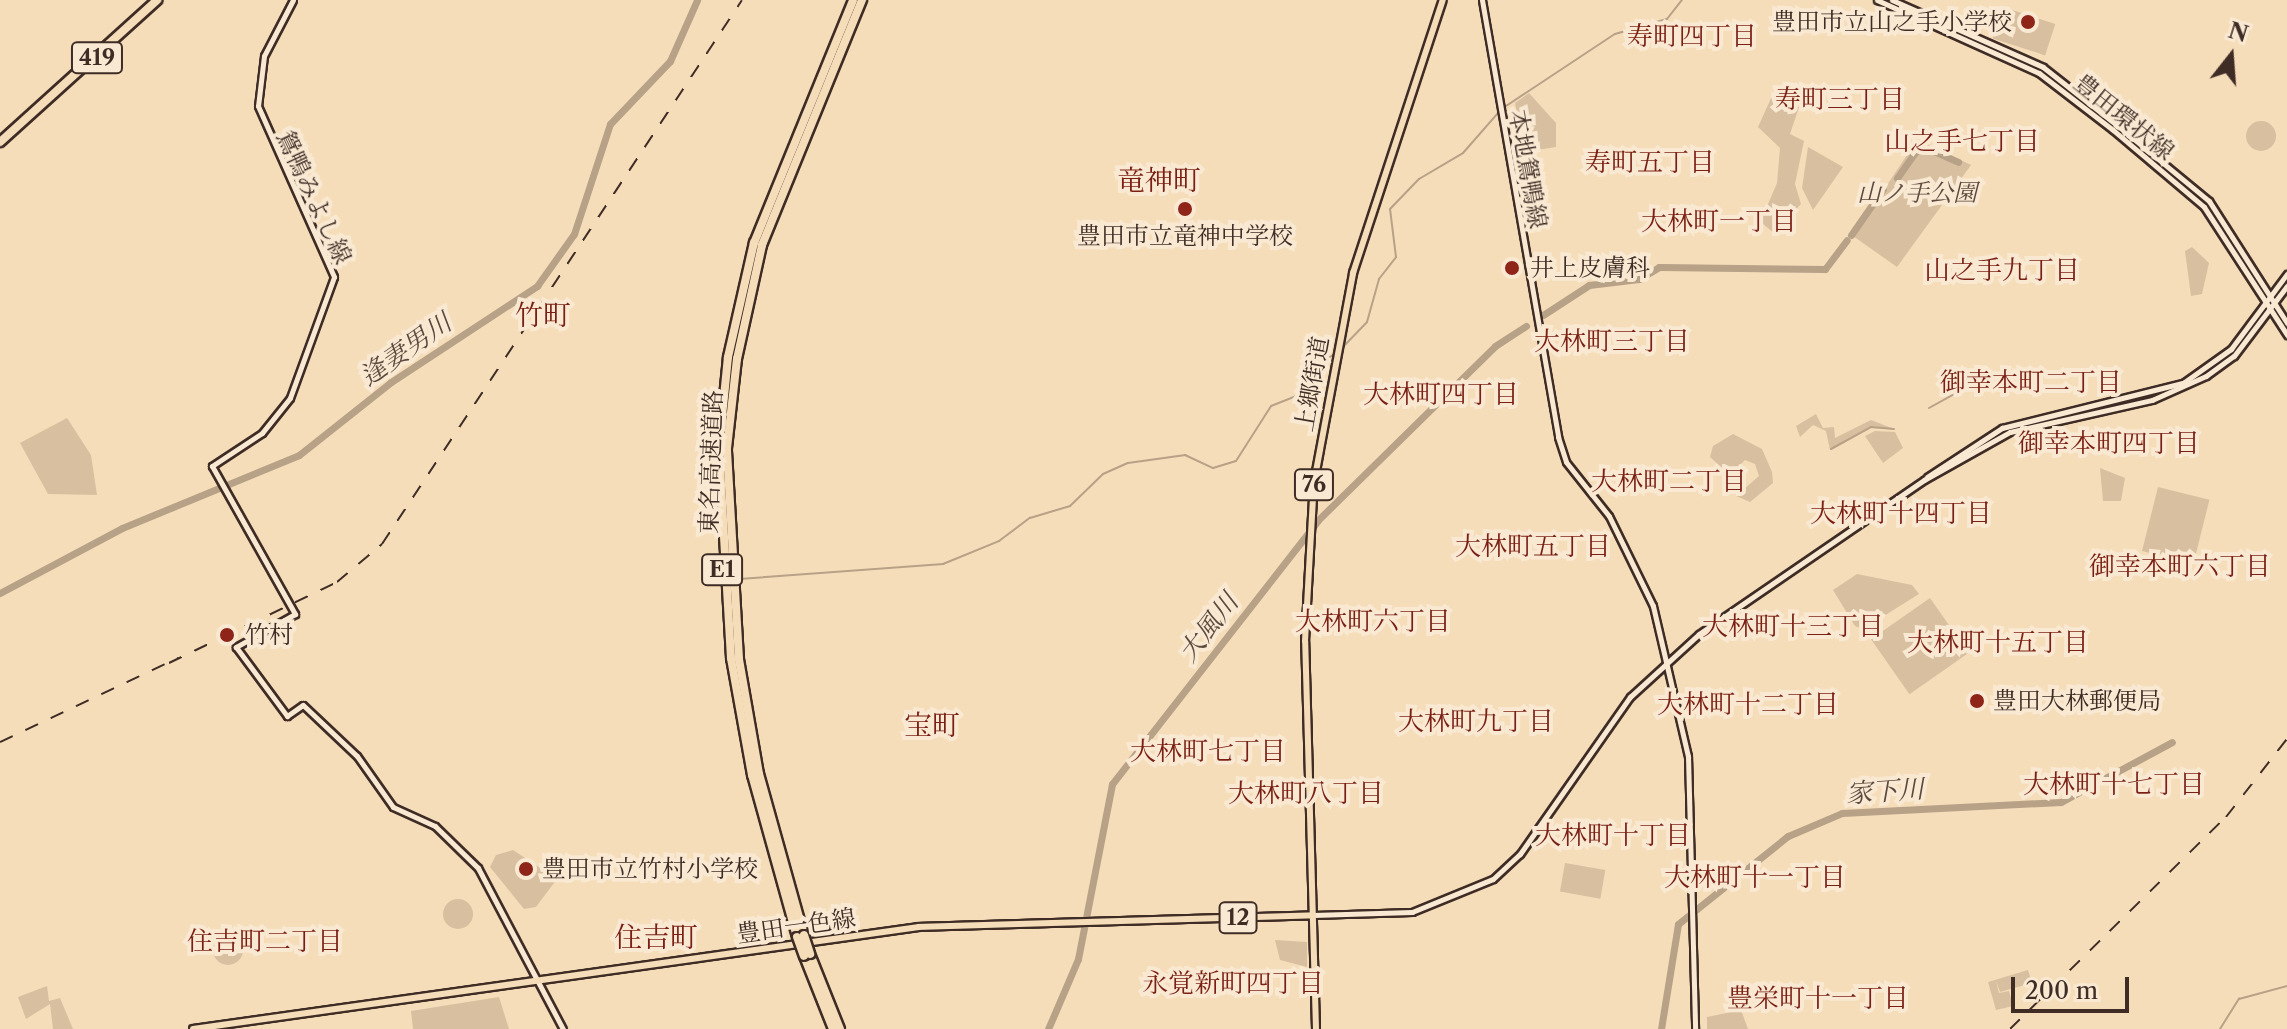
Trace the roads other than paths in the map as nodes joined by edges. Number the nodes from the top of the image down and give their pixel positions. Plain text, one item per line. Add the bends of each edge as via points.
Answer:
1 (157, 0) edge
2 (293, 0) edge
3 (853, 0) edge
4 (862, 0) edge
5 (1443, 0) edge
6 (1482, 0) edge
7 (1877, 0) edge
8 (1892, 0) edge
9 (0, 142) edge
10 (777, 186) junction
11 (2287, 274) edge
12 (2287, 286) edge
13 (2270, 303) junction
14 (2287, 323) edge
15 (2287, 335) edge
16 (1667, 659) junction
17 (1313, 915) junction
18 (807, 955) junction
19 (537, 981) junction
20 (193, 1029) edge
21 (563, 1029) edge
22 (833, 1029) edge
23 (840, 1029) edge
24 (1316, 1029) edge
25 (1695, 1029) edge

1 - 9 highway, 419
2 - 19 main road, 鴛鴨みよし線 via 264,56 258,106 334,277 294,391 262,433 212,466 295,614 236,647 287,716 303,705 357,756 393,807 435,826 478,868
3 - 10 highway, 東名高速道路 / E1
4 - 10 highway, 東名高速道路 / E1
5 - 17 main road, 上郷街道 / 76 via 1353,273 1314,482 1305,641
6 - 16 main road, 本地鴛鴨線 via 1554,425 1564,458 1609,516 1641,581
7 - 13 main road, 豊田環状線 via 2063,89 2204,207
8 - 13 main road, 豊田環状線 via 2068,85 2209,201
10 - 18 highway, 東名高速道路 / E1, bridge via 737,359 727,535 750,731
11 - 13 main road
12 - 13 main road
13 - 14 main road, 豊田環状線
13 - 15 main road, 豊田環状線
13 - 16 main road via 2234,356 2185,388 2010,432 1924,480
16 - 17 main road via 1611,722 1520,854 1493,879 1423,910
16 - 25 main road, 本地鴛鴨線 via 1694,787
17 - 19 main road, 豊田一色線 / 12 via 919,927
17 - 24 main road, 上郷街道 / 76
18 - 22 highway, 東名高速道路 / E1
18 - 23 highway, 東名高速道路 / E1
19 - 20 main road, 豊田一色線 / 12
19 - 21 main road, 鴛鴨みよし線

